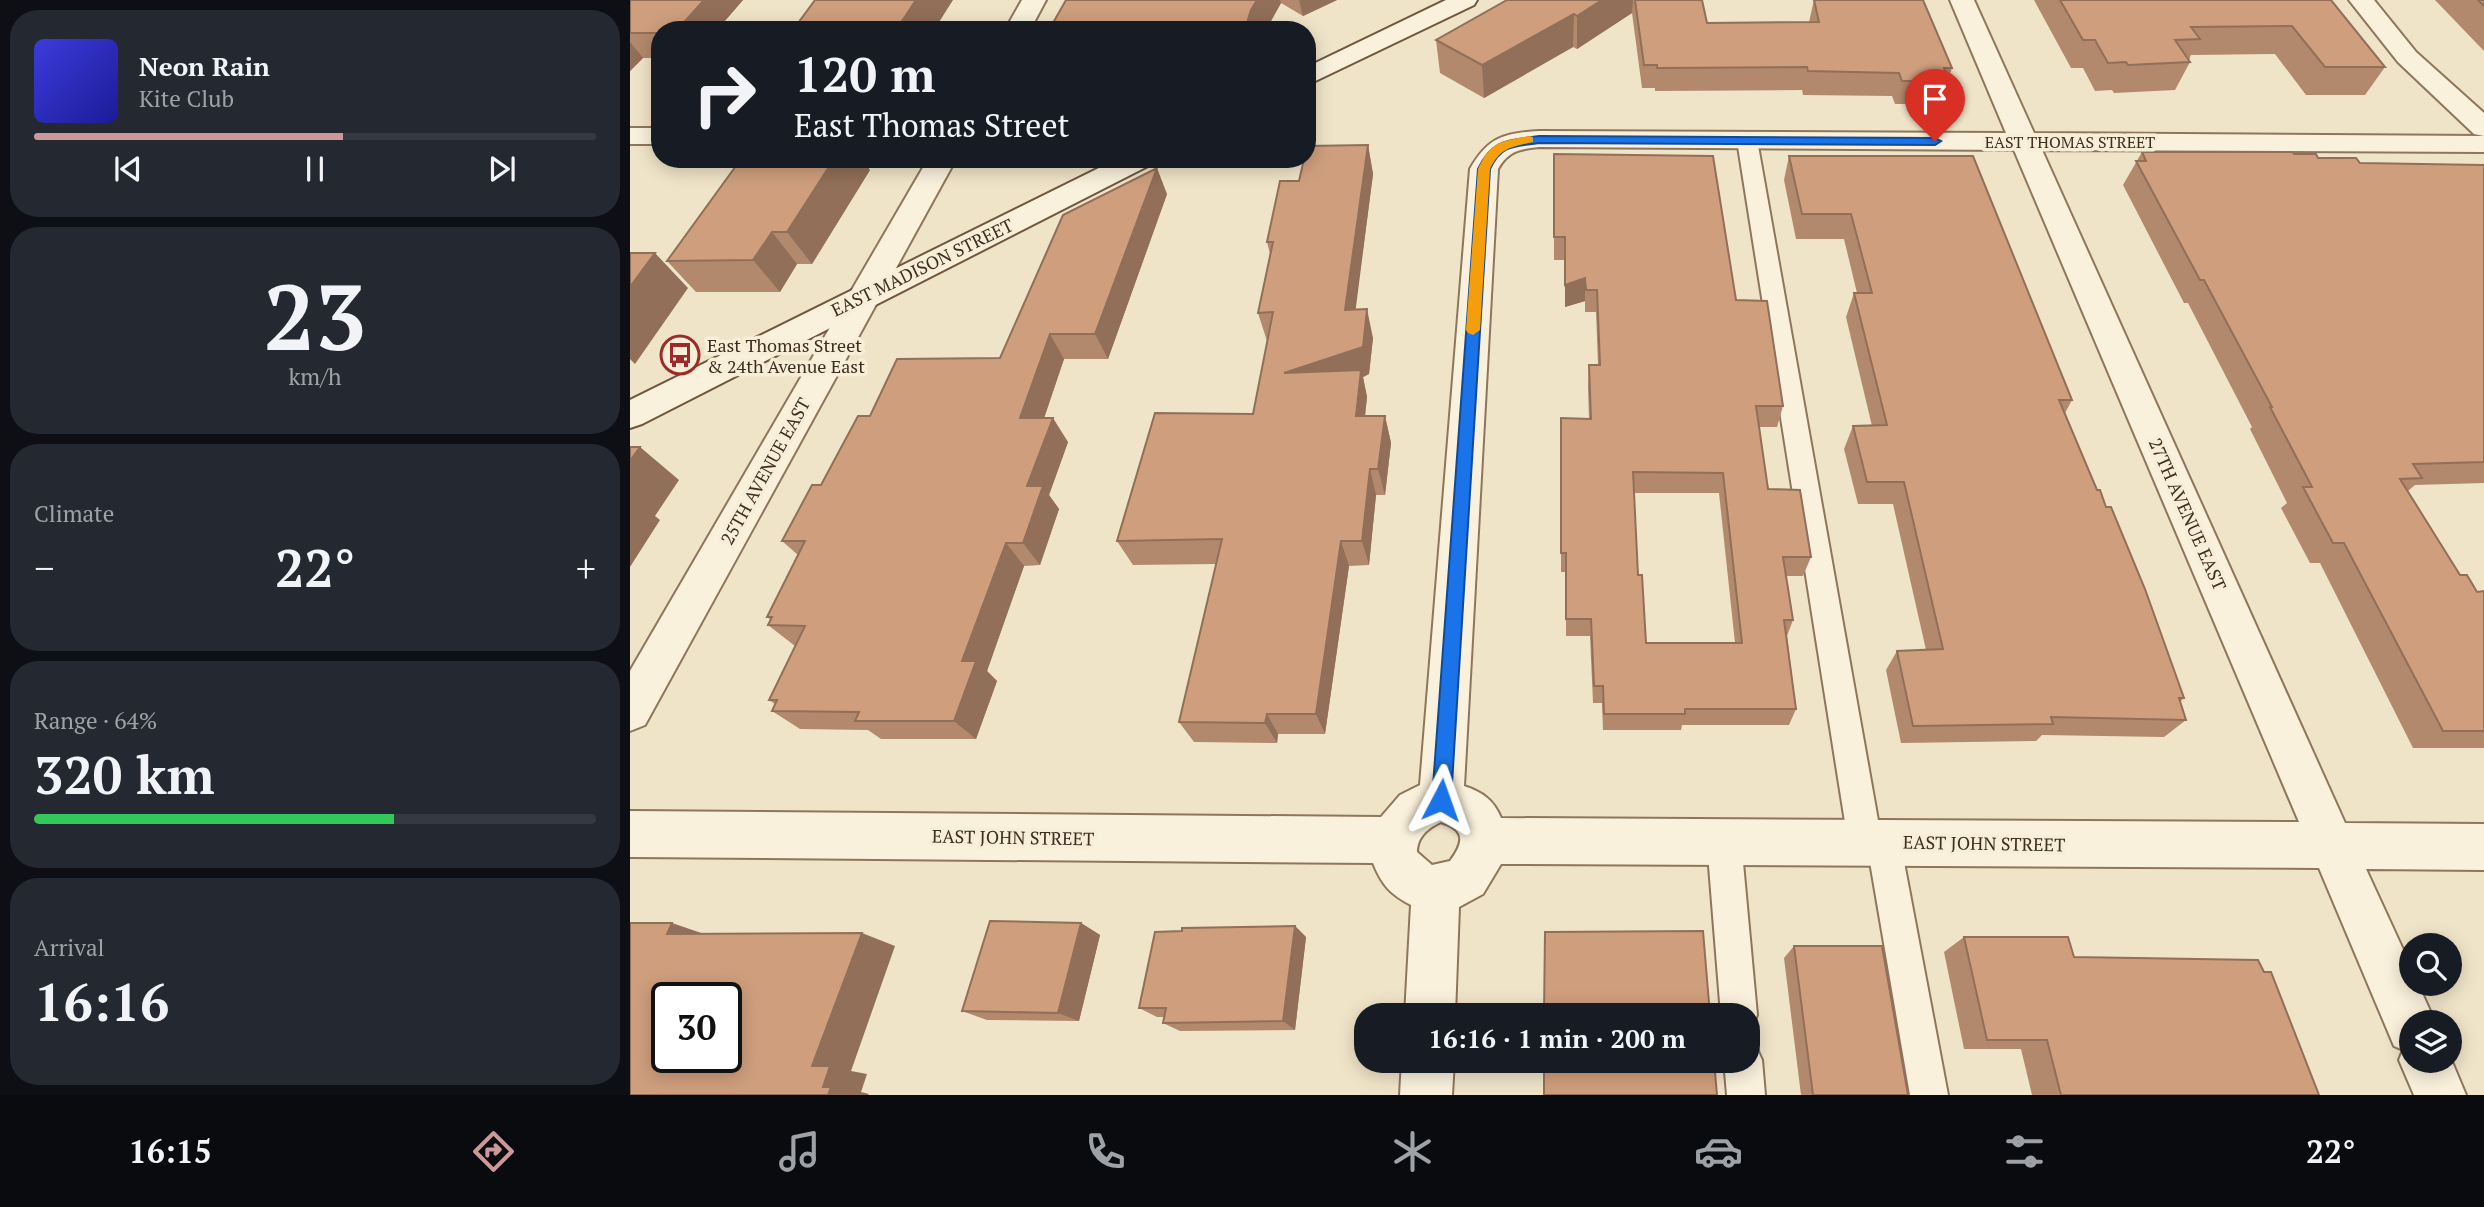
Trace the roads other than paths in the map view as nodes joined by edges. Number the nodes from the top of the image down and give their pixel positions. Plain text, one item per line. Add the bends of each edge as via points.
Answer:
1 (1034, 0) edge
2 (1465, 0) edge
3 (1962, 0) edge
4 (2361, 0) edge
5 (1022, 21) edge
6 (1316, 73) edge
7 (2484, 128) edge
8 (1747, 140) junction
9 (2024, 142) junction
10 (2484, 144) edge
11 (937, 168) edge
12 (1122, 168) edge
13 (863, 296) junction
14 (630, 415) edge
15 (630, 710) edge
16 (1441, 800) junction
17 (630, 834) edge
18 (1396, 841) junction
19 (1484, 841) junction
20 (1724, 841) junction
21 (1874, 841) junction
22 (2332, 846) junction
23 (2484, 847) edge
24 (1436, 888) junction
25 (1431, 1003) edge
26 (1738, 1003) edge
27 (2404, 1010) edge
28 (1427, 1073) edge
29 (1744, 1073) edge
30 (2431, 1073) edge
31 (1426, 1095) edge
32 (1746, 1095) edge
33 (1929, 1095) edge
34 (2440, 1095) edge

1 - 5 street
2 - 6 street
3 - 9 street, 27TH AVENUE EAST
4 - 7 street via 2407,57
8 - 9 street, EAST THOMAS STREET
8 - 16 street, EAST THOMAS STREET via 1539,139 1501,146 1484,169
8 - 21 lane
9 - 10 street, EAST THOMAS STREET
9 - 22 street, 27TH AVENUE EAST
11 - 13 street, 25TH AVENUE EAST
12 - 13 street, EAST MADISON STREET
13 - 14 street, EAST MADISON STREET
13 - 15 street, 25TH AVENUE EAST
16 - 18 street via 1413,810
16 - 19 street via 1469,808 1479,819
17 - 18 street, EAST JOHN STREET
18 - 24 street via 1397,862 1404,874 1415,883
19 - 20 street, EAST JOHN STREET
19 - 24 street via 1479,864 1469,876
20 - 21 street, EAST JOHN STREET
20 - 26 lane
21 - 22 street, EAST JOHN STREET
21 - 33 lane
22 - 23 street, EAST JOHN STREET
22 - 27 street, 27TH AVENUE EAST
24 - 25 street
28 - 31 street
29 - 32 lane
30 - 34 street

